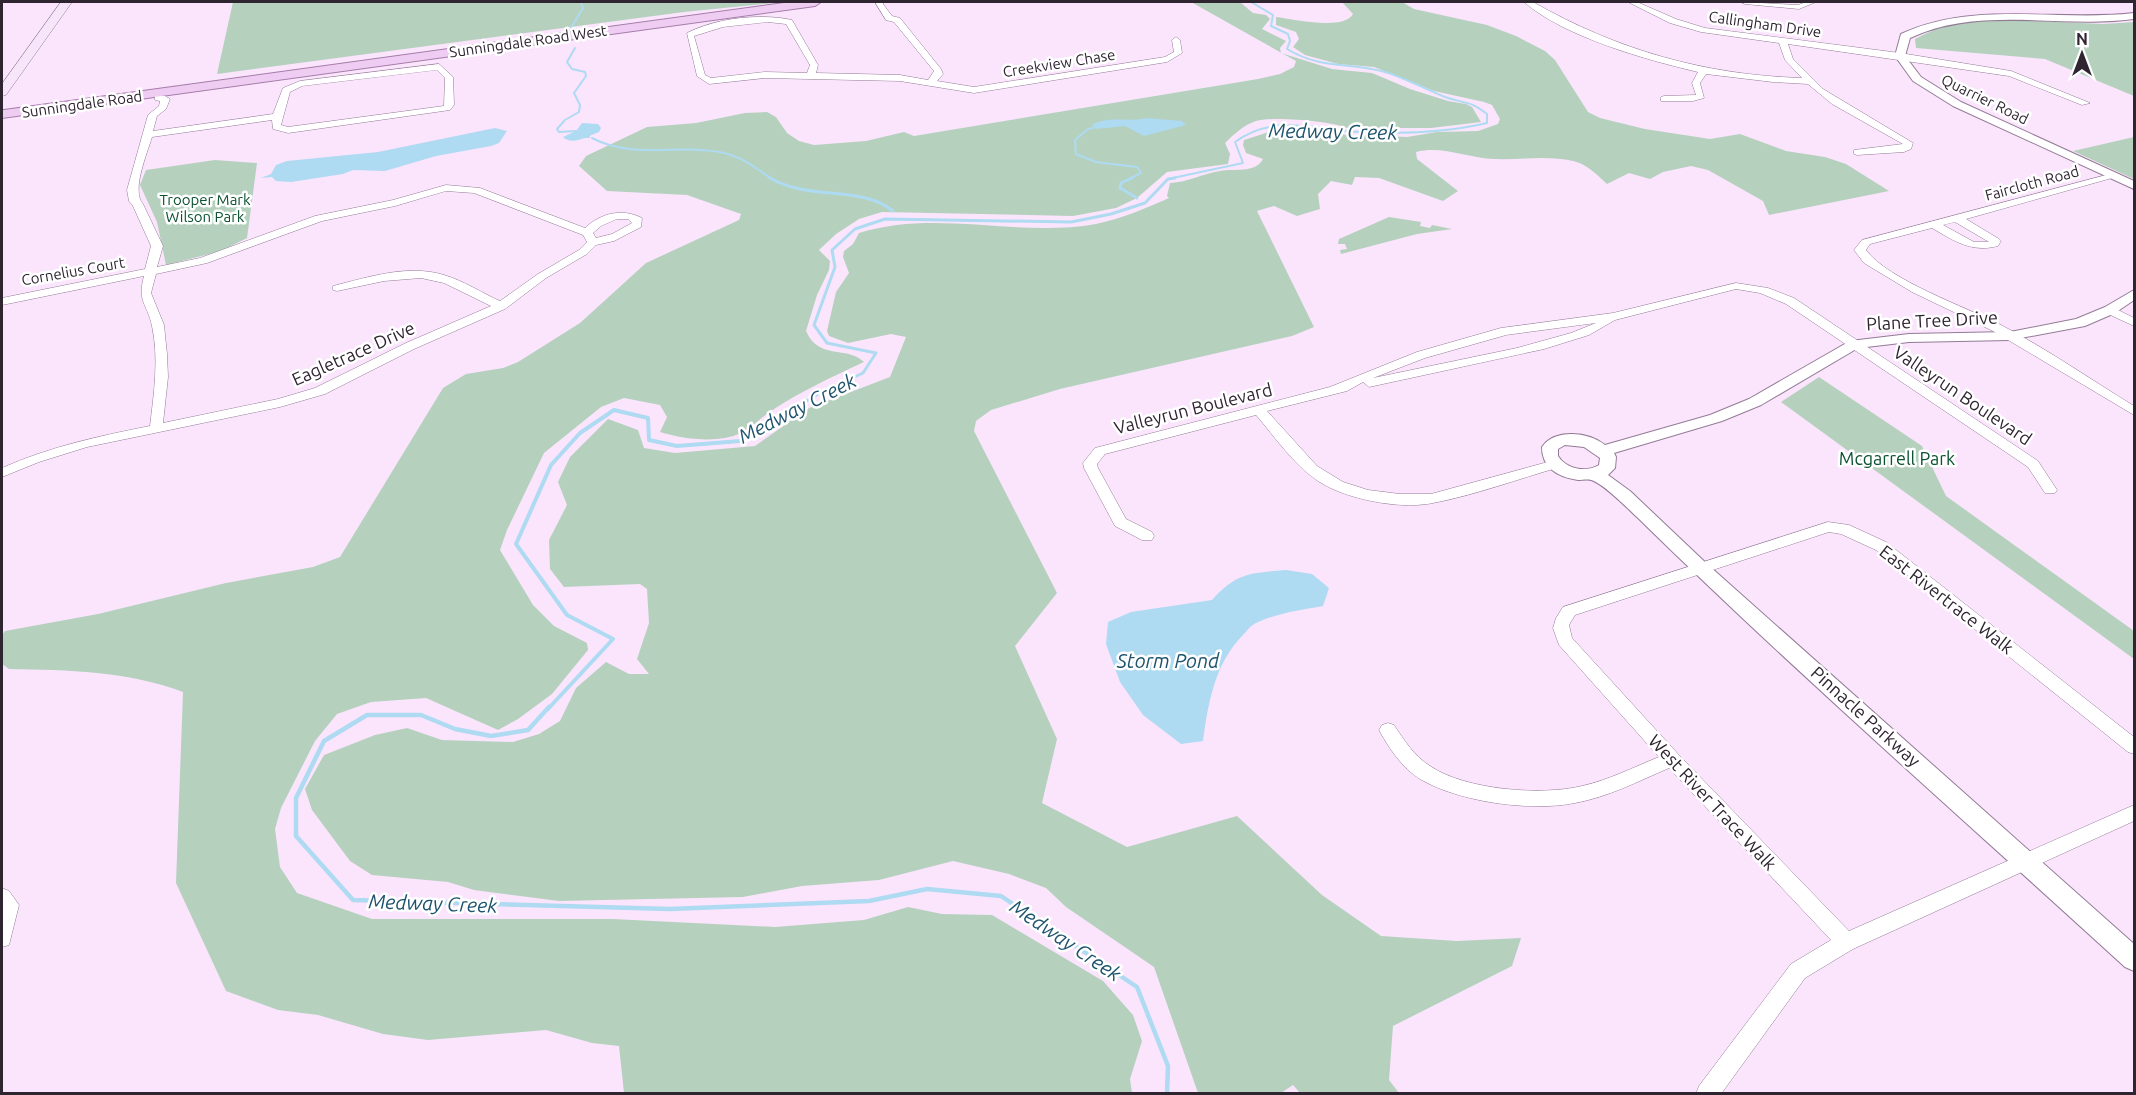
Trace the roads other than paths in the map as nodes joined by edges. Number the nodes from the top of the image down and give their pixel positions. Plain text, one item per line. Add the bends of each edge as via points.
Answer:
1 (66, 2) edge
2 (815, 2) edge
3 (880, 2) edge
4 (888, 2) edge
5 (1528, 2) edge
6 (1632, 2) edge
7 (1745, 2) edge
8 (1812, 2) edge
9 (2006, 6) dead end
10 (2016, 15) junction
11 (2134, 16) edge
12 (897, 20) junction
13 (1176, 40) dead end
14 (1783, 41) junction
15 (1900, 56) junction
16 (24, 58) junction
17 (1703, 71) junction
18 (811, 76) junction
19 (2, 80) edge
20 (240, 81) junction
21 (1810, 81) junction
22 (930, 83) junction
23 (2, 92) edge
24 (159, 96) junction
25 (1664, 99) dead end
26 (2085, 104) dead end
27 (2, 112) edge
28 (277, 116) junction
29 (146, 135) junction
30 (1857, 152) dead end
31 (2115, 176) junction
32 (2134, 185) edge
33 (1957, 218) junction
34 (1935, 225) junction
35 (150, 272) junction
36 (336, 288) dead end
37 (2134, 294) edge
38 (2, 301) edge
39 (501, 306) junction
40 (2110, 310) junction
41 (1613, 317) junction
42 (2134, 323) edge
43 (2010, 336) junction
44 (1855, 344) junction
45 (1335, 389) junction
46 (1259, 410) junction
47 (2134, 411) edge
48 (156, 428) junction
49 (1603, 451) junction
50 (1555, 464) junction
51 (2, 473) edge
52 (1596, 475) junction
53 (2050, 490) dead end
54 (1147, 536) dead end
55 (1701, 569) junction
56 (1388, 730) dead end
57 (2134, 747) edge
58 (1672, 759) junction
59 (2134, 813) edge
60 (2027, 860) junction
61 (2, 897) edge
62 (2, 938) edge
63 (1846, 942) junction
64 (2134, 959) edge
65 (1707, 1094) edge

1 - 16 main road
2 - 20 main road, Sunningdale Road West
3 - 12 street via 889,18
4 - 12 street via 900,16
5 - 17 street via 1627,51
6 - 14 street, Callingham Drive via 1704,30
7 - 8 street via 1799,8
9 - 10 street
10 - 11 street via 2096,19
10 - 15 street via 1965,17 1923,25 1905,36
12 - 22 street via 938,70
13 - 22 street, Creekview Chase via 1178,53 1167,59 985,89
14 - 15 street, Callingham Drive
14 - 21 street via 1789,60
15 - 26 street, Callingham Drive via 2011,74
15 - 31 street, Quarrier Road via 1917,79 1933,91
16 - 19 main road
16 - 23 main road
17 - 21 street via 1776,81
17 - 25 street via 1696,83 1701,96
18 - 18 street via 765,75 709,81 701,76 690,35 703,28 768,19 789,22 814,65
18 - 22 street via 900,78
20 - 24 main road, Sunningdale Road West
20 - 27 main road, Sunningdale Road West
21 - 30 street via 1835,102 1908,143 1904,149
24 - 27 main road, Sunningdale Road
24 - 29 street via 147,110 153,115
28 - 28 street via 286,90 300,84 439,67 449,77 447,108 288,130 276,127
28 - 29 street
29 - 35 street via 132,190 157,246
31 - 32 street, Quarrier Road
31 - 33 street, Faircloth Road
33 - 34 street, Faircloth Road
33 - 34 street, Faircloth Road via 1990,236 1994,244 1967,243
34 - 43 street, Faircloth Road via 1866,242 1860,246 1860,253 1916,290
35 - 38 street, Cornelius Court
35 - 39 street, Eagletrace Drive via 203,261 319,218 446,188 476,190 590,238 583,252
35 - 48 street via 145,293 158,325 162,377
36 - 39 street via 390,276 435,276
37 - 40 street, Plane Tree Drive
39 - 48 street, Eagletrace Drive via 320,391 280,404
40 - 42 street
40 - 43 street, Plane Tree Drive via 2080,323
41 - 44 street, Valleyrun Boulevard via 1736,286 1752,286 1790,301
41 - 45 street, Valleyrun Boulevard via 1505,332 1421,355
41 - 45 street, Valleyrun Boulevard via 1601,326 1556,342 1502,356
43 - 44 street, Plane Tree Drive via 1910,338
43 - 47 street
44 - 49 street, Plane Tree Drive via 1755,402 1716,418
44 - 53 street, Valleyrun Boulevard via 2033,464
45 - 46 street, Valleyrun Boulevard
46 - 50 street via 1312,470 1332,482 1372,496 1431,499
46 - 54 street, Valleyrun Boulevard via 1117,446 1092,458 1090,468 1120,522
48 - 51 street, Eagletrace Drive via 85,443
49 - 50 street via 1579,439 1561,440 1550,447
49 - 52 street via 1608,457 1607,468
50 - 52 street via 1570,472
52 - 55 street, Pinnacle Parkway via 1624,495
55 - 57 street, East Rivertrace Walk via 1828,527 1861,536 1881,546
55 - 58 street, West River Trace Walk via 1569,611 1562,618 1560,630 1565,641
55 - 60 street, Pinnacle Parkway
56 - 58 street via 1405,756 1426,773 1462,789 1546,798 1576,796
58 - 63 street, West River Trace Walk
59 - 60 street
60 - 63 street
60 - 64 street, Pinnacle Parkway
61 - 62 street via 9,905
63 - 65 street via 1798,971

